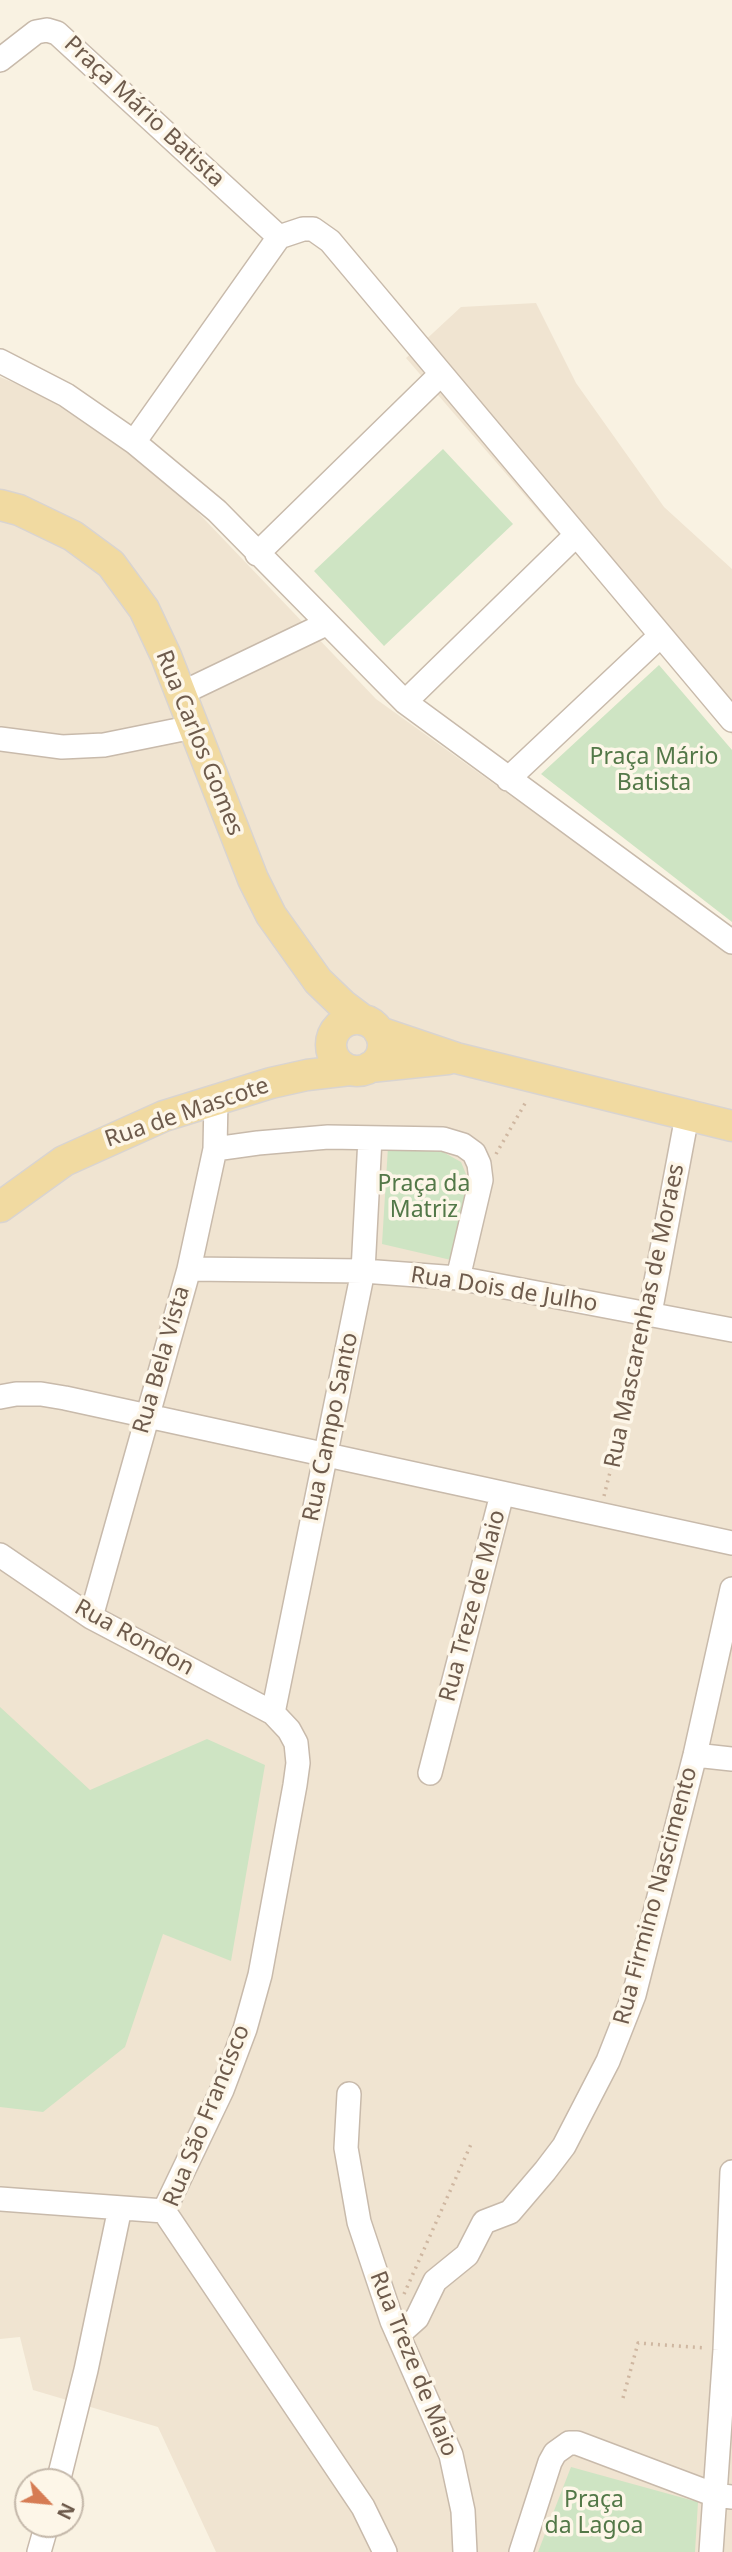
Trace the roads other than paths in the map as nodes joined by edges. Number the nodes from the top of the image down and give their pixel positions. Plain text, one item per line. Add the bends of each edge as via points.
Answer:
1 (0, 60) edge
2 (279, 237) junction
3 (0, 361) edge
4 (440, 375) junction
5 (134, 442) junction
6 (0, 505) edge
7 (575, 536) junction
8 (257, 554) junction
9 (326, 624) junction
10 (660, 636) junction
11 (180, 694) junction
12 (405, 702) junction
13 (732, 720) edge
14 (193, 727) junction
15 (0, 739) edge
16 (508, 779) junction
17 (732, 942) edge
18 (371, 1026) junction
19 (456, 1058) junction
20 (360, 1069) junction
21 (216, 1100) junction
22 (687, 1116) junction
23 (732, 1126) edge
24 (370, 1138) junction
25 (215, 1149) junction
26 (0, 1207) edge
27 (189, 1269) junction
28 (363, 1271) junction
29 (458, 1278) junction
30 (650, 1313) junction
31 (732, 1330) edge
32 (8, 1396) edge
33 (0, 1414) edge
34 (146, 1416) junction
35 (324, 1454) junction
36 (502, 1494) junction
37 (732, 1543) edge
38 (0, 1555) edge
39 (732, 1588) edge
40 (91, 1617) junction
41 (273, 1713) junction
42 (695, 1755) junction
43 (732, 1759) edge
44 (430, 1773) dead end
45 (349, 2094) dead end
46 (732, 2172) edge
47 (0, 2199) edge
48 (120, 2208) junction
49 (164, 2211) junction
50 (731, 2220) edge
51 (395, 2328) junction
52 (62, 2468) edge
53 (724, 2496) edge
54 (384, 2552) edge
55 (465, 2552) edge
56 (521, 2552) edge
57 (711, 2552) edge

1 - 2 street, Praça Mário Batista via 36,32 57,33
2 - 4 street via 313,229 330,241
2 - 5 street
3 - 5 street via 66,396
4 - 7 street
4 - 8 street
5 - 8 street via 216,511
6 - 11 main road, Rua Carlos Gomes via 73,536 111,564 144,609
7 - 10 street
7 - 12 street
8 - 9 street
9 - 11 street
9 - 12 street
10 - 13 street
10 - 16 street
11 - 14 main road, Rua Carlos Gomes
12 - 16 street
14 - 15 street via 104,745 62,747
14 - 18 main road, Rua Carlos Gomes via 271,915 318,981
16 - 17 street
18 - 19 main road, Rua Carlos Gomes
18 - 20 main road via 383,1041 382,1051 377,1060
18 - 20 main road via 353,1019 336,1029 331,1039 334,1058 341,1066
19 - 20 main road, Rua de Mascote
19 - 22 main road, Rua Carlos Gomes
20 - 21 main road, Rua de Mascote via 274,1082
21 - 25 street, Rua Bela Vista
21 - 26 main road, Rua de Mascote via 164,1116 75,1155
22 - 23 main road, Rua Carlos Gomes
22 - 30 street, Rua Mascarenhas de Moraes
24 - 25 street via 328,1137
24 - 28 street, Rua Campo Santo
24 - 29 street via 443,1139 474,1153 481,1180
25 - 27 street, Rua Bela Vista
27 - 28 street, Rua Dois de Julho
27 - 34 street, Rua Bela Vista
28 - 29 street, Rua Dois de Julho
28 - 35 street, Rua Campo Santo
29 - 30 street, Rua Dois de Julho
30 - 31 street, Rua Dois de Julho
32 - 33 street
32 - 34 street, Rua Treze de Maio via 41,1394
34 - 35 street, Rua Treze de Maio
34 - 40 street, Rua Bela Vista
35 - 36 street, Rua Treze de Maio
35 - 41 street, Rua Campo Santo
36 - 37 street
36 - 44 street, Rua Treze de Maio
38 - 40 street, Rua Rondon
39 - 42 street, Rua Firmino Nascimento
40 - 41 street, Rua Rondon
41 - 49 street, Rua São Francisco via 296,1743 298,1763 260,1975 222,2090
42 - 43 street
42 - 51 street, Rua Firmino Nascimento via 634,1995 586,2107 564,2146 531,2188 510,2212 484,2222 467,2255 436,2281 417,2318
45 - 51 street, Rua Treze de Maio via 346,2148 359,2222
46 - 50 street
47 - 48 street
48 - 49 street
48 - 52 street
49 - 54 street, Rua São Francisco via 363,2507
50 - 53 street
51 - 55 street, Rua Treze de Maio via 452,2455
53 - 56 street via 569,2443 550,2462
53 - 57 street

